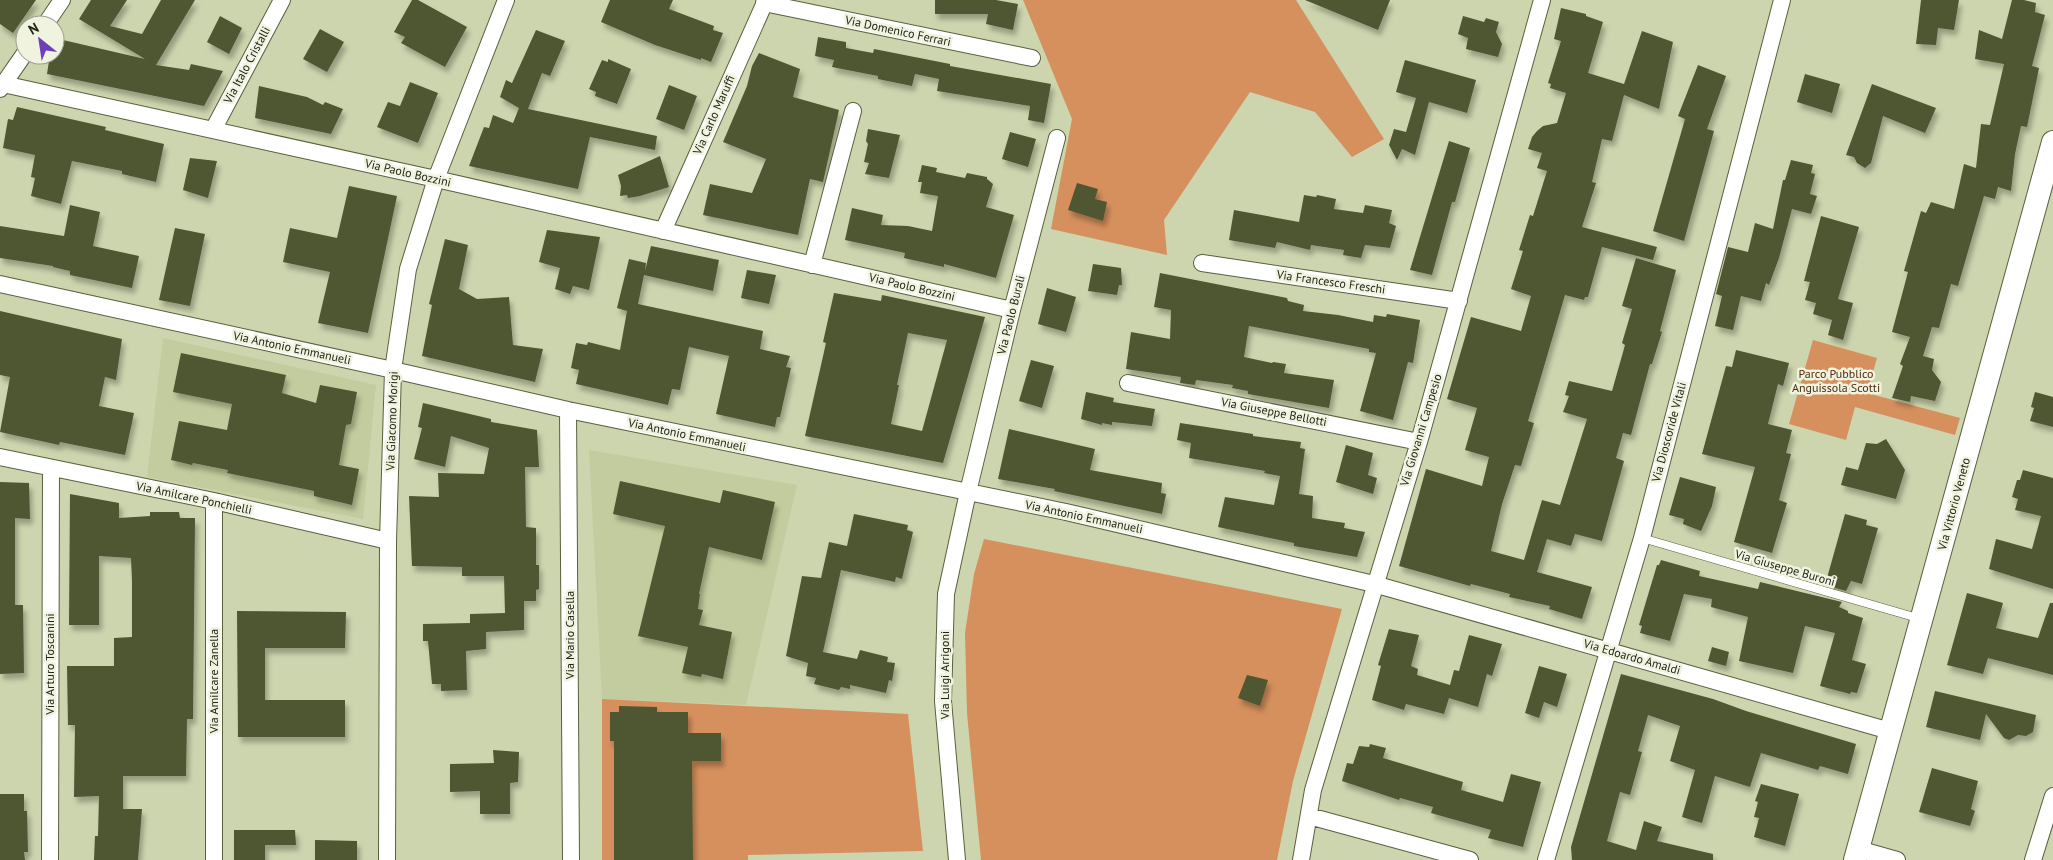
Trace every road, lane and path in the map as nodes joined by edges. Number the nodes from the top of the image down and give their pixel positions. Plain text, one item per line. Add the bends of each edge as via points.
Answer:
1 (62, 0) edge
2 (282, 0) edge
3 (506, 0) edge
4 (1542, 0) edge
5 (1782, 0) edge
6 (765, 2) edge
7 (52, 15) edge
8 (1032, 58) dead end
9 (17, 65) edge
10 (2, 87) edge
11 (853, 111) dead end
12 (213, 130) junction
13 (1057, 138) dead end
14 (2053, 146) edge
15 (436, 179) junction
16 (663, 231) junction
17 (1202, 262) dead end
18 (812, 265) junction
19 (0, 284) edge
20 (1459, 301) junction
21 (1012, 310) junction
22 (393, 370) junction
23 (1128, 383) dead end
24 (568, 410) junction
25 (1419, 442) junction
26 (0, 457) edge
27 (51, 468) junction
28 (968, 492) junction
29 (214, 502) junction
30 (1642, 538) junction
31 (388, 542) junction
32 (1374, 584) junction
33 (1922, 619) junction
34 (1609, 650) junction
35 (1890, 731) junction
36 (2053, 796) edge
37 (1309, 816) junction
38 (1857, 855) edge
39 (50, 860) edge
40 (214, 860) edge
41 (387, 860) edge
42 (572, 860) edge
43 (958, 860) edge
44 (1301, 860) edge
45 (1470, 860) edge
46 (1546, 860) edge
47 (1897, 860) edge
48 (2033, 860) edge

1 - 7 street
2 - 12 street, Via Italo Cristalli
3 - 15 street, Via Giacomo Morigi
4 - 20 street, Via Giovanni Campesio
5 - 30 street, Via Dioscoride Vitali
6 - 8 street, Via Domenico Ferrari
6 - 16 street, Via Carlo Maruffi
9 - 10 street
10 - 12 street, Via Paolo Bozzini
11 - 18 street
12 - 15 street, Via Paolo Bozzini
13 - 21 street, Via Paolo Burali
14 - 33 main road, Via Vittorio Veneto
15 - 16 street, Via Paolo Bozzini
15 - 22 street, Via Giacomo Morigi via 408,269
16 - 18 street, Via Paolo Bozzini
17 - 20 street, Via Francesco Freschi
18 - 21 street, Via Paolo Bozzini
19 - 22 street, Via Antonio Emmanueli
20 - 25 street, Via Giovanni Campesio
21 - 28 street, Via Paolo Burali
22 - 24 street, Via Antonio Emmanueli
22 - 31 street, Via Giacomo Morigi
23 - 25 street, Via Giuseppe Bellotti
24 - 28 street, Via Antonio Emmanueli
24 - 42 street, Via Mario Casella
25 - 32 street, Via Giovanni Campesio
26 - 27 street, Via Amilcare Ponchielli
27 - 29 street, Via Amilcare Ponchielli
27 - 39 street, Via Arturo Toscanini
28 - 32 street, Via Antonio Emmanueli
28 - 43 street, Via Luigi Arrigoni via 946,594 943,692
29 - 31 street, Via Amilcare Ponchielli
29 - 40 street, Via Amilcare Zanella
30 - 33 lane, Via Giuseppe Buroni
30 - 34 street, Via Dioscoride Vitali
31 - 41 street, Via Giacomo Morigi
32 - 34 street, Via Edoardo Amaldi
32 - 37 street, Via Giovanni Campesio via 1313,790
33 - 35 main road, Via Vittorio Veneto
34 - 35 street, Via Edoardo Amaldi
34 - 46 street, Via Dioscoride Vitali
35 - 38 main road, Via Vittorio Veneto
36 - 48 street
37 - 44 street, Via Giovanni Campesio
37 - 45 street
38 - 47 street

